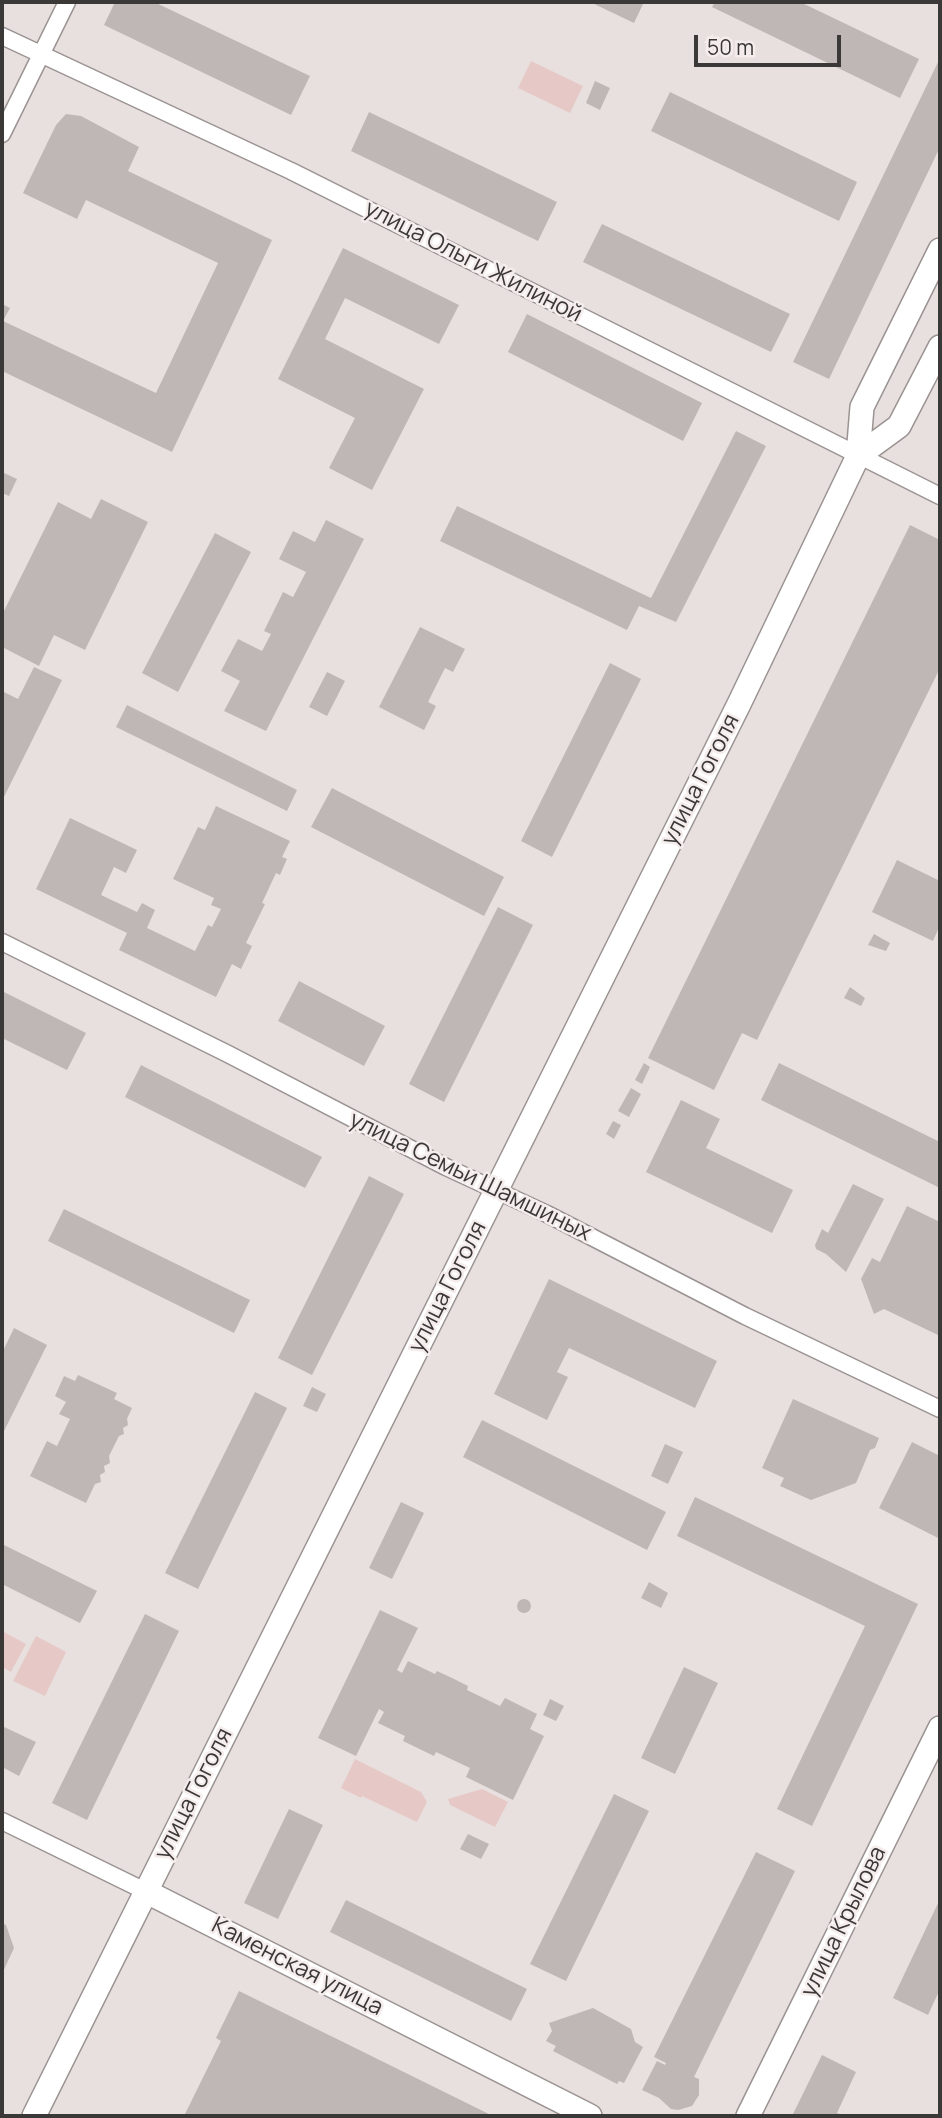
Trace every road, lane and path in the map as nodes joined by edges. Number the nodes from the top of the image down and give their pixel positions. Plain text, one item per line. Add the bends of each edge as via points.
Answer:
1 (66, 2) edge
2 (2, 36) edge
3 (41, 54) junction
4 (2, 134) edge
5 (940, 250) edge
6 (940, 347) edge
7 (858, 456) junction
8 (940, 496) edge
9 (2, 942) edge
10 (496, 1191) junction
11 (940, 1409) edge
12 (940, 1728) edge
13 (2, 1821) edge
14 (145, 1891) junction
15 (34, 2116) edge
16 (590, 2116) edge
17 (748, 2116) edge

1 - 3 street
2 - 3 street, улица Ольги Жилиной
3 - 4 street
3 - 7 street, улица Ольги Жилиной via 291,171
5 - 7 main road, улица Гоголя via 862,407
6 - 7 main road, улица Гоголя via 899,426
7 - 8 street, улица Ольги Жилиной
7 - 10 main road, улица Гоголя
9 - 10 street, улица Семьи Шамшиных
10 - 11 street, улица Семьи Шамшиных
10 - 14 main road, улица Гоголя
12 - 17 main road, улица Крылова
13 - 14 street, Каменская улица
14 - 15 main road, улица Гоголя
14 - 16 main road, Каменская улица

